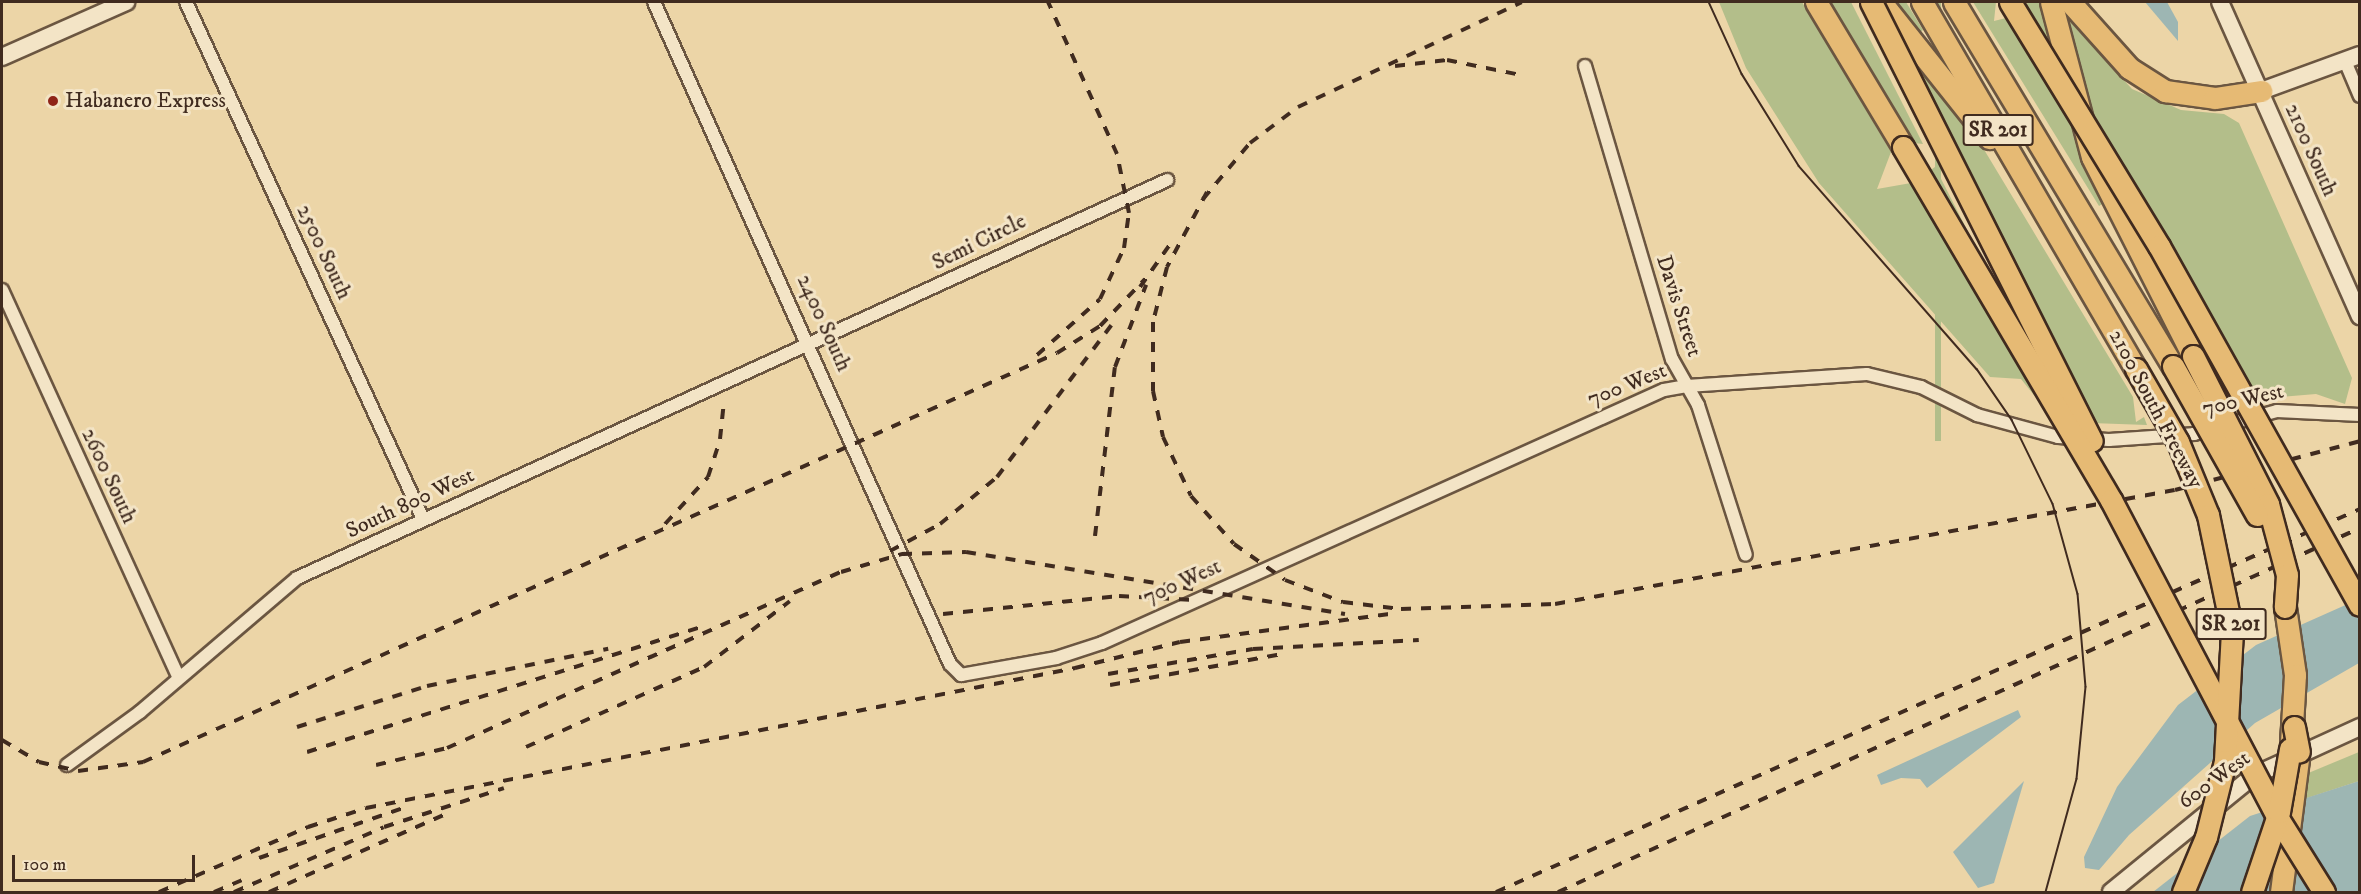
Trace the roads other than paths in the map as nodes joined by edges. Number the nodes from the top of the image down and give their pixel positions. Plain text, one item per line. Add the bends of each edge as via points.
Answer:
1 (126, 2) edge
2 (186, 2) edge
3 (654, 2) edge
4 (1816, 2) edge
5 (1871, 2) edge
6 (1881, 2) edge
7 (1922, 2) edge
8 (1954, 2) edge
9 (2010, 2) edge
10 (2051, 2) edge
11 (2070, 2) edge
12 (2220, 2) edge
13 (2, 57) edge
14 (2352, 58) edge
15 (1585, 66) dead end
16 (2260, 91) junction
17 (2360, 96) edge
18 (1167, 180) dead end
19 (2074, 258) junction
20 (2, 290) edge
21 (2360, 316) edge
22 (811, 345) junction
23 (1687, 386) junction
24 (2360, 415) edge
25 (423, 519) junction
26 (1746, 555) dead end
27 (2360, 605) edge
28 (2285, 607) junction
29 (2176, 627) junction
30 (950, 664) joint
31 (178, 678) junction
32 (2294, 727) junction
33 (2360, 727) edge
34 (67, 765) dead end
35 (2110, 892) edge
36 (2183, 892) edge
37 (2252, 892) edge
38 (2281, 892) edge
39 (2324, 892) edge

1 - 13 main road
2 - 25 street, 2500 South
3 - 22 street, 2400 South
4 - 29 highway, bridge via 2111,500
5 - 29 highway, bridge via 2130,517
6 - 19 highway via 1978,122
7 - 19 highway, 2100 South Freeway / SR 201
8 - 28 highway, 2100 South Freeway / SR 201, bridge via 2247,491 2266,533
9 - 27 highway, bridge via 2159,246
10 - 28 highway, bridge via 2096,167 2268,504 2287,575
11 - 16 highway via 2129,68 2164,91 2215,98
12 - 16 main road, 2100 South
14 - 16 main road
14 - 17 street
15 - 23 street, Davis Street via 1672,360
16 - 21 main road, 2100 South
18 - 22 street, Semi Circle via 1011,247
19 - 36 highway, 2100 South Freeway / SR 201, bridge via 2178,442 2206,509 2232,631 2225,761 2206,837
20 - 31 street, 2600 South
22 - 25 street, South 800 West
22 - 30 street, 2400 South
23 - 24 street, 700 West via 1867,374 1921,387 1977,415 2058,436 2109,440 2194,434 2277,411
23 - 26 street, Davis Street
23 - 30 street, 700 West via 1664,390 1102,643 1056,658 961,675
25 - 31 street, South 800 West via 297,578
28 - 32 highway, 2100 South Freeway / SR 201
29 - 39 highway, bridge
31 - 34 street, South 800 West
32 - 37 highway, bridge via 2277,820
32 - 38 highway, bridge via 2300,752
33 - 35 main road, 600 West via 2253,776

